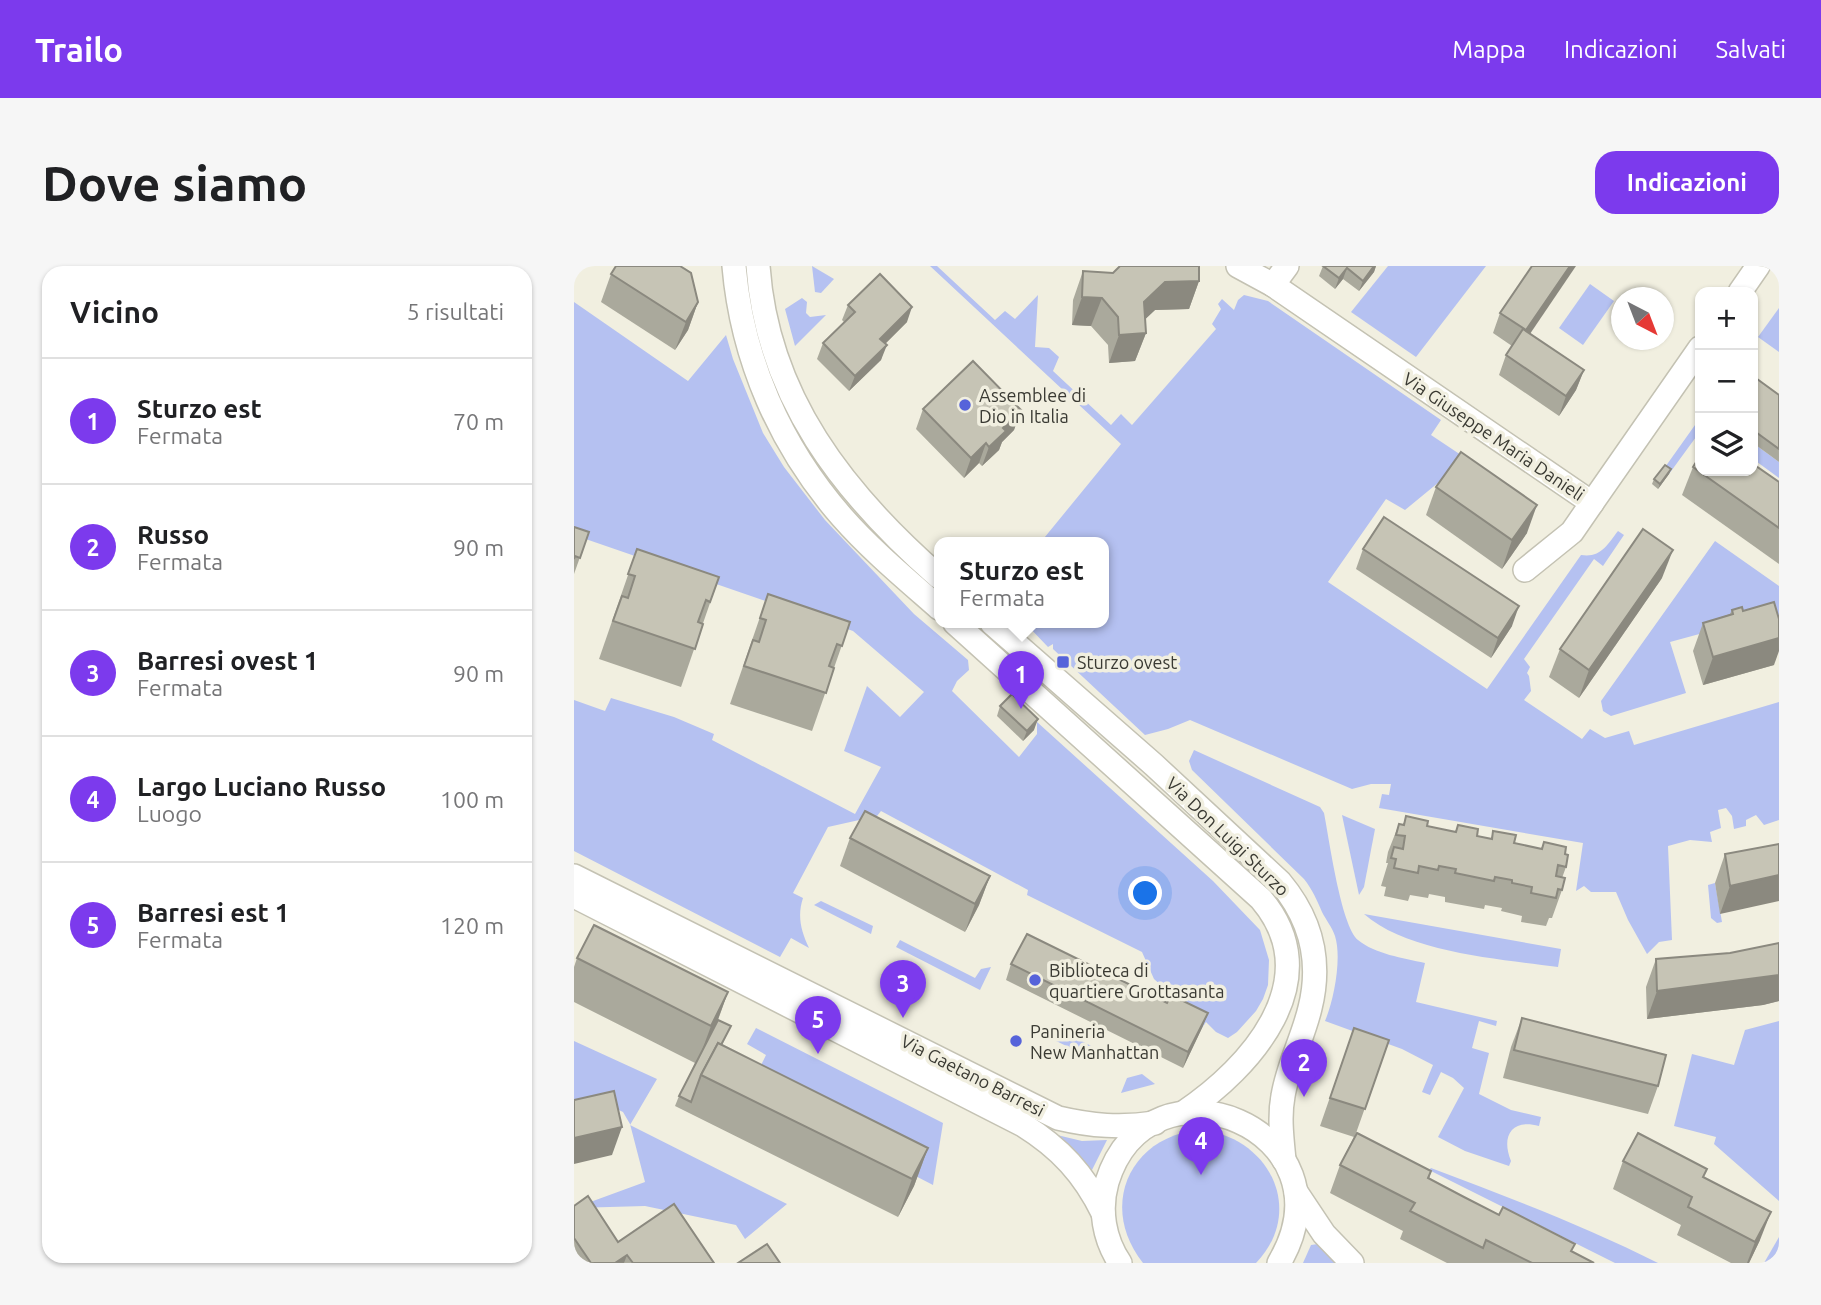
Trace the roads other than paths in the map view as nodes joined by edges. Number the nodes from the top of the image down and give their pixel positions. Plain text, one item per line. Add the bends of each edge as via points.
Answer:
1 (734, 266) edge
2 (758, 266) edge
3 (1238, 266) edge
4 (1287, 266) edge
5 (1758, 266) edge
6 (1273, 285) junction
7 (1743, 287) edge
8 (1699, 350) edge
9 (1592, 503) junction
10 (1525, 570) dead end
11 (934, 573) edge
12 (934, 604) edge
13 (962, 628) edge
14 (998, 628) edge
15 (574, 876) edge
16 (574, 897) edge
17 (1183, 1113) junction
18 (1155, 1123) junction
19 (1284, 1160) junction
20 (1295, 1189) junction
21 (1102, 1213) junction
22 (1114, 1260) edge
23 (1279, 1263) edge
24 (1352, 1263) edge

1 - 12 street via 745,335 759,380 792,449 841,517
2 - 11 street via 769,333 809,430 861,502
3 - 6 street, Via Giuseppe Maria Danieli
4 - 6 street
5 - 7 street
6 - 9 street, Via Giuseppe Maria Danieli
8 - 9 street, Via Giuseppe Maria Danieli
9 - 10 street via 1572,531
13 - 17 street, Via Don Luigi Sturzo via 1274,915 1287,956 1279,1010 1235,1070
14 - 19 street, Via Don Luigi Sturzo via 1280,882 1304,917 1314,951 1314,981 1283,1097
15 - 18 street, Via Gaetano Barresi via 1058,1118 1115,1127
16 - 21 street, Via Gaetano Barresi via 1023,1125 1068,1160 1091,1189
17 - 18 street
17 - 19 street via 1223,1114 1241,1121 1273,1144
18 - 21 street via 1122,1151 1107,1181
19 - 20 street
20 - 23 street via 1294,1228
20 - 24 street via 1324,1234
21 - 22 street

